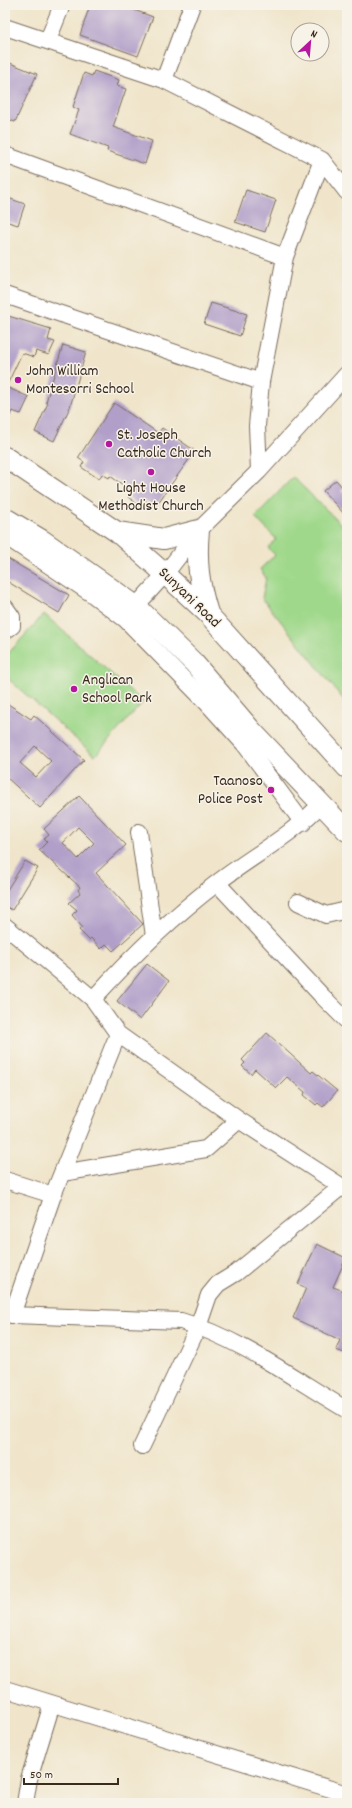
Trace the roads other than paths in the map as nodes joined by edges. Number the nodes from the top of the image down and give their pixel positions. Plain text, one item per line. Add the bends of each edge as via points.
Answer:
1 (62, 5) edge
2 (192, 5) edge
3 (5, 27) edge
4 (48, 40) junction
5 (164, 80) junction
6 (5, 155) edge
7 (322, 160) junction
8 (347, 192) edge
9 (285, 257) junction
10 (5, 295) edge
11 (345, 381) edge
12 (261, 382) junction
13 (5, 457) edge
14 (259, 471) junction
15 (5, 518) edge
16 (199, 530) junction
17 (117, 532) junction
18 (5, 536) edge
19 (165, 574) junction
20 (136, 606) junction
21 (5, 607) edge
22 (208, 614) junction
23 (5, 631) edge
24 (347, 768) edge
25 (321, 804) junction
26 (303, 823) junction
27 (347, 831) edge
28 (139, 832) dead end
29 (217, 883) junction
30 (298, 902) dead end
31 (347, 910) edge
32 (5, 926) edge
33 (154, 936) junction
34 (93, 999) junction
35 (347, 1021) edge
36 (118, 1034) junction
37 (240, 1120) junction
38 (62, 1173) junction
39 (5, 1180) edge
40 (344, 1189) edge
41 (53, 1195) junction
42 (8, 1314) edge
43 (198, 1327) junction
44 (347, 1410) edge
45 (142, 1446) dead end
46 (5, 1690) edge
47 (52, 1704) junction
48 (347, 1794) edge
49 (25, 1803) edge

1 - 4 street
2 - 5 street
3 - 4 street
4 - 5 street
5 - 7 street
6 - 9 street
7 - 8 street
7 - 9 street
9 - 12 street
10 - 12 street
11 - 14 street
12 - 14 street via 257,426
13 - 17 main road, Sunyani Road
14 - 16 street
15 - 20 main road via 42,540
16 - 17 main road via 164,539
16 - 19 street
16 - 22 main road via 198,574
17 - 19 main road, Sunyani Road
18 - 26 street via 125,619 245,745
19 - 20 street
19 - 22 main road, Sunyani Road
20 - 25 main road via 194,662 252,731
21 - 23 street via 12,617 12,626
22 - 24 main road, Sunyani Road
25 - 26 street
25 - 27 main road
26 - 29 street
28 - 33 street
29 - 33 street
29 - 35 street
30 - 31 street via 326,915
32 - 34 street
33 - 34 street
34 - 36 street
36 - 37 street
36 - 38 street
37 - 38 street via 206,1149
37 - 40 street
38 - 41 street
39 - 41 street
40 - 43 street via 236,1273 218,1284 209,1295
41 - 42 street
42 - 43 street via 181,1321
43 - 44 street via 240,1346
43 - 45 street
46 - 47 street
47 - 48 street
47 - 49 street via 29,1779

